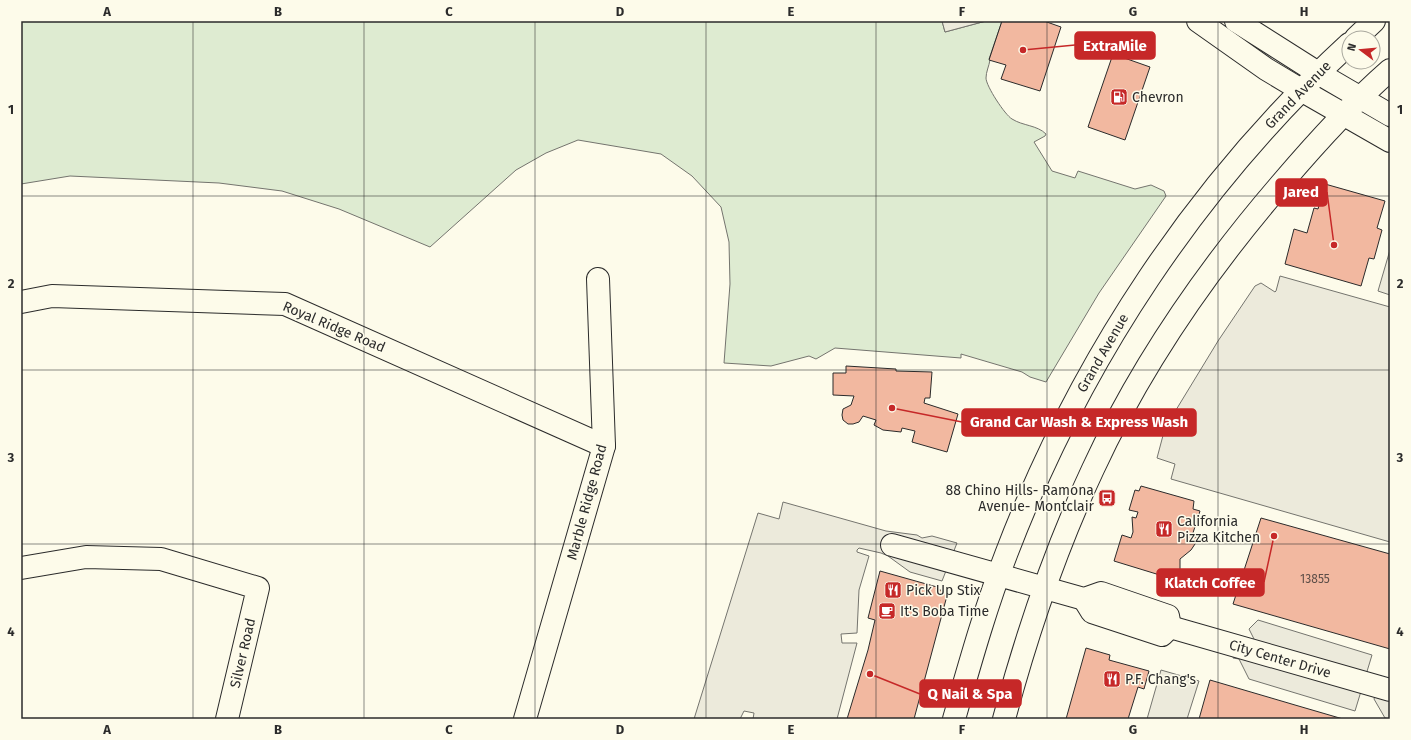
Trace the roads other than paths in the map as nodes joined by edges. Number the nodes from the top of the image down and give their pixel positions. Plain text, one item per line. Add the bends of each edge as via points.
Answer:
1 (1198, 21) edge
2 (1236, 21) edge
3 (1374, 21) edge
4 (1364, 30) edge
5 (1341, 51) edge
6 (1390, 70) edge
7 (1318, 73) junction
8 (1301, 90) junction
9 (1361, 98) junction
10 (1344, 115) junction
11 (1390, 115) edge
12 (1390, 141) edge
13 (598, 279) dead end
14 (21, 302) edge
15 (604, 446) junction
16 (892, 545) dead end
17 (21, 568) edge
18 (998, 575) junction
19 (1044, 587) junction
20 (1390, 690) edge
21 (227, 719) edge
22 (525, 719) edge
23 (954, 719) edge
24 (1004, 719) edge

1 - 8 street via 1266,69
2 - 7 street
3 - 4 street
5 - 7 street, Grand Avenue
6 - 9 street
7 - 8 street, Grand Avenue
7 - 9 street
8 - 10 street
8 - 18 street, Grand Avenue via 1208,195 1142,289 1100,357 1065,422 1018,524
9 - 10 street
9 - 11 street
10 - 12 street
10 - 19 street via 1243,230 1198,289 1167,336 1096,462
13 - 15 street, Marble Ridge Road
14 - 15 street, Royal Ridge Road via 52,296 285,304
15 - 22 street, Marble Ridge Road
16 - 18 street, City Center Drive
17 - 21 street, Silver Road via 86,557 161,559 258,588
18 - 19 street, City Center Drive
18 - 23 street, Grand Avenue
19 - 20 street, City Center Drive via 1084,599 1101,594 1168,616 1170,627
19 - 24 street

